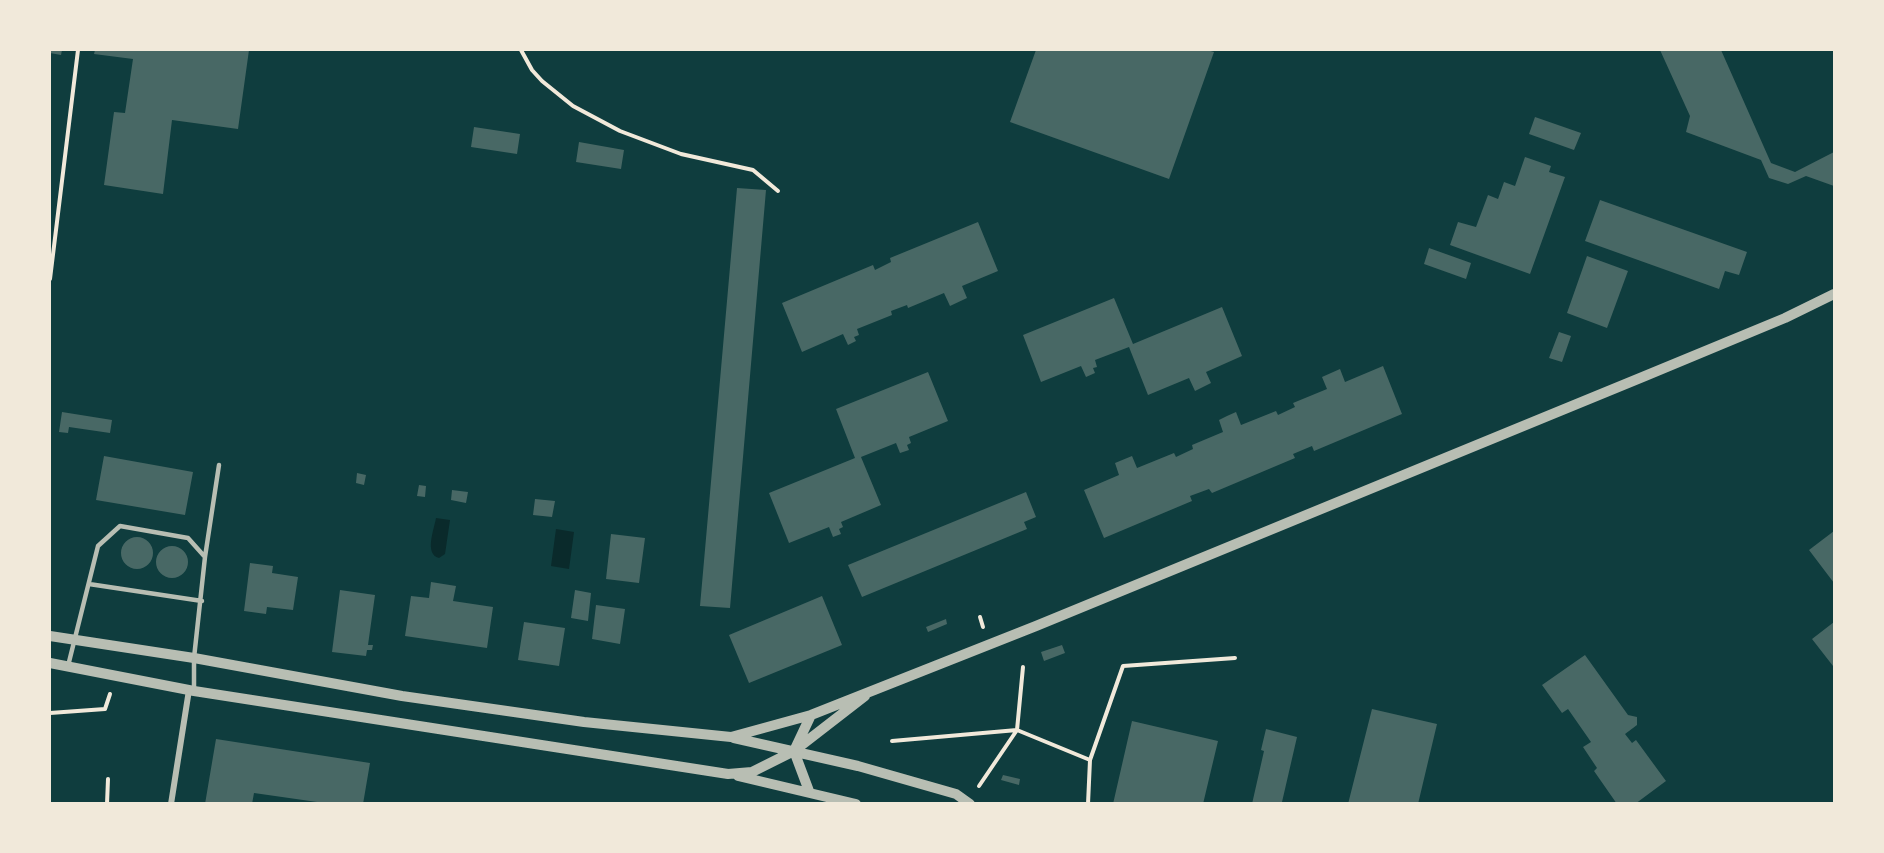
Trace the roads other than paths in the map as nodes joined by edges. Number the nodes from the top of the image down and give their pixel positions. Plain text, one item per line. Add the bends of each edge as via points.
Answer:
1 (1834, 294) edge
2 (219, 465) dead end
3 (205, 557) junction
4 (89, 584) junction
5 (202, 601) junction
6 (50, 636) edge
7 (75, 640) junction
8 (194, 658) junction
9 (50, 663) edge
10 (68, 666) junction
11 (874, 688) junction
12 (191, 691) junction
13 (811, 715) junction
14 (731, 737) junction
15 (794, 751) junction
16 (728, 774) junction
17 (809, 791) junction
18 (171, 804) edge
19 (856, 804) edge
20 (970, 804) edge

1 - 11 street via 1645,376
2 - 3 lane
3 - 4 lane via 188,538 120,526 98,546
3 - 5 lane
4 - 5 lane
4 - 7 lane
5 - 8 lane
6 - 7 street
7 - 8 street
7 - 10 lane
8 - 12 lane
8 - 14 street via 402,696 584,722
9 - 10 street
10 - 12 street
11 - 13 street
11 - 15 street
12 - 16 street
12 - 18 street
13 - 14 street
13 - 15 street
14 - 15 street
15 - 16 street via 752,772
15 - 17 street
15 - 20 street via 956,794
16 - 17 street
17 - 19 street

